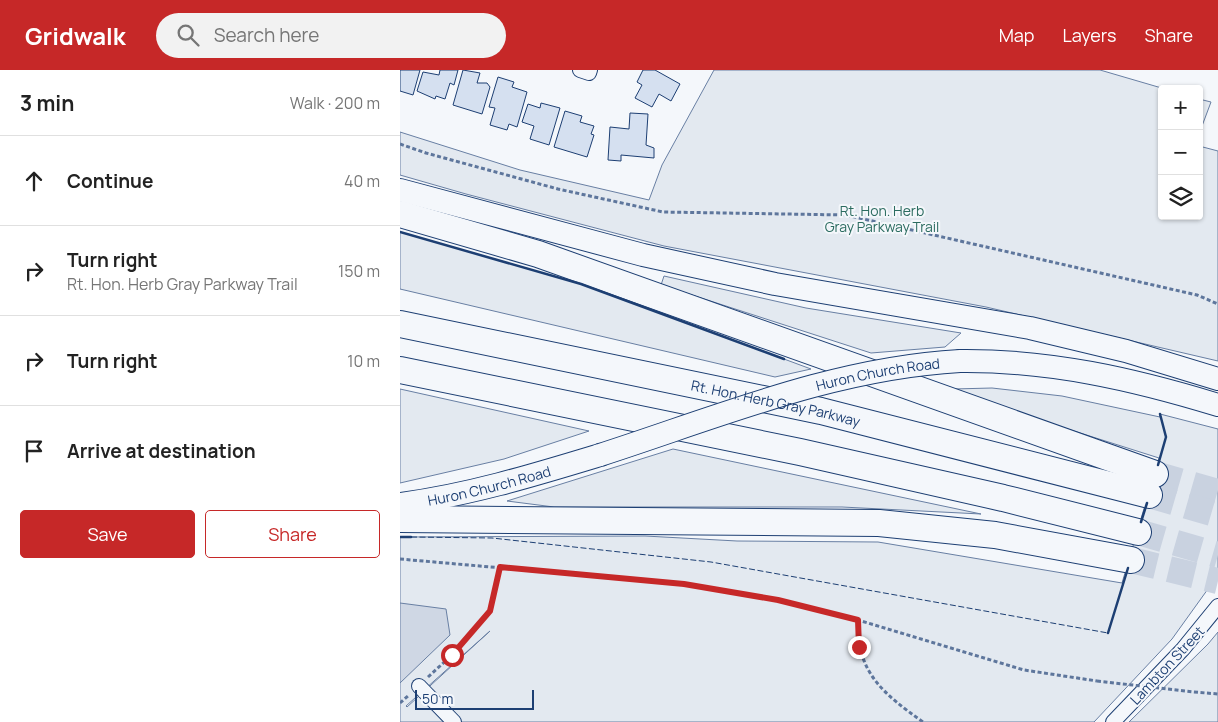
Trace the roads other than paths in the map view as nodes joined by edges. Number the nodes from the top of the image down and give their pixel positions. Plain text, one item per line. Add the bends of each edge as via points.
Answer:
1 (580, 70) edge
2 (590, 70) edge
3 (400, 190) edge
4 (400, 214) edge
5 (400, 324) edge
6 (400, 370) edge
7 (1218, 379) edge
8 (1218, 406) edge
9 (400, 504) edge
10 (400, 519) edge
11 (1138, 532) tunnel mouth
12 (1131, 560) tunnel mouth
13 (1218, 606) edge
14 (419, 686) road end
15 (454, 722) edge
16 (1113, 722) edge

1 - 2 street via 589,73
3 - 7 main road via 644,255 775,284 1030,328 1126,351
4 - 5 highway, Rt. Hon. Herb Gray Parkway via 538,254 1152,484 821,411
6 - 11 highway via 800,452
8 - 9 main road, Huron Church Road, bridge via 1083,370 998,361 898,367 804,387 506,483
10 - 12 highway via 879,523 995,535
13 - 16 street, Lambton Street via 1183,650
14 - 15 street

